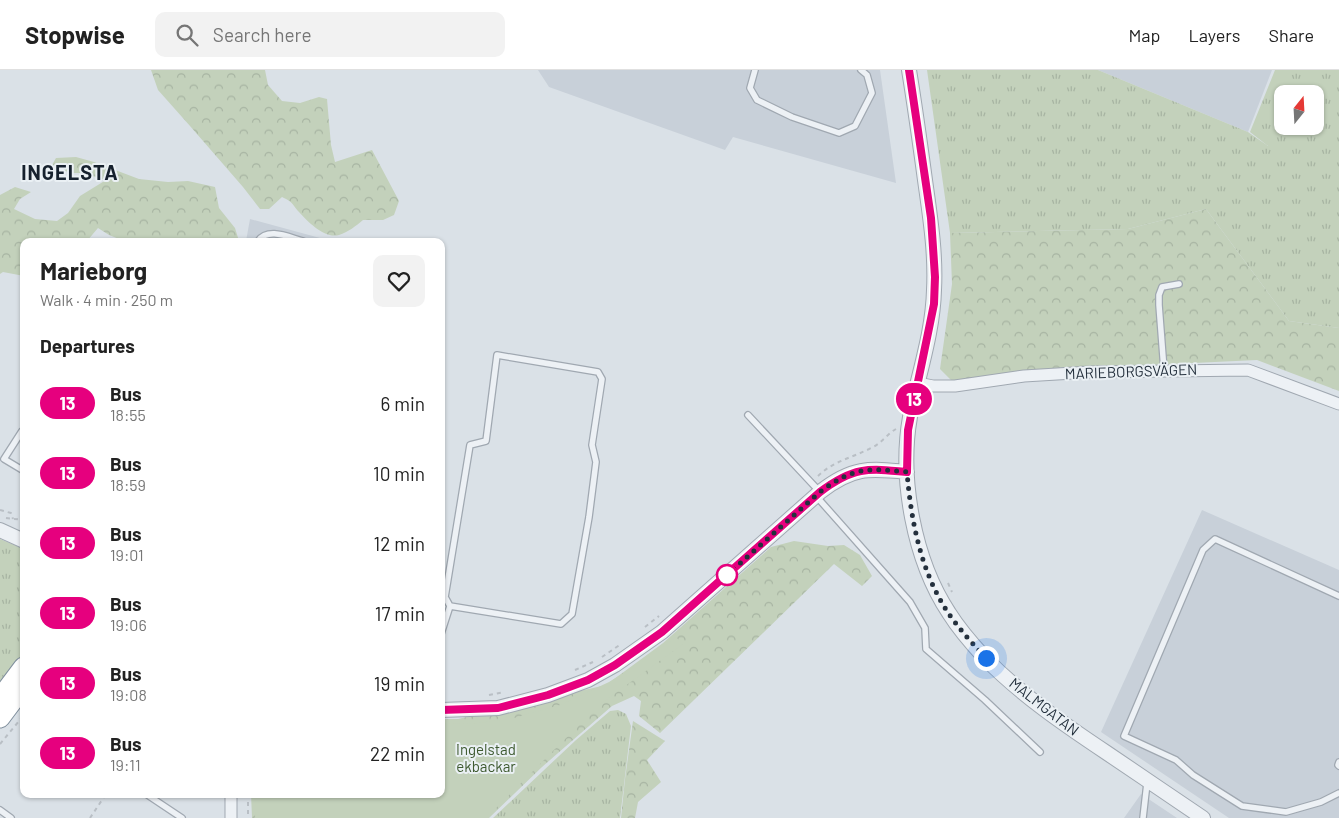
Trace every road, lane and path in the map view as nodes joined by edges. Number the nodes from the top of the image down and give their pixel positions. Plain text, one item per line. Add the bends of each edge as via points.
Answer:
1 (755, 70) edge
2 (861, 70) edge
3 (909, 70) edge
4 (260, 238) edge
5 (293, 238) edge
6 (1178, 284) dead end
7 (1164, 370) junction
8 (918, 382) junction
9 (1339, 404) edge
10 (748, 415) dead end
11 (908, 430) junction
12 (20, 434) edge
13 (20, 469) edge
14 (907, 472) junction
15 (816, 490) junction
16 (0, 510) edge
17 (0, 517) edge
18 (13, 519) junction
19 (20, 520) edge
20 (0, 526) edge
21 (0, 530) edge
22 (20, 531) edge
23 (20, 539) edge
24 (947, 581) dead end
25 (1339, 596) edge
26 (956, 598) dead end
27 (450, 606) junction
28 (665, 612) dead end
29 (445, 622) edge
30 (643, 629) dead end
31 (622, 644) dead end
32 (576, 670) dead end
33 (20, 673) edge
34 (20, 691) edge
35 (504, 692) dead end
36 (488, 695) dead end
37 (0, 700) edge
38 (445, 710) edge
39 (0, 718) edge
40 (20, 720) edge
41 (0, 744) edge
42 (1040, 752) dead end
43 (1339, 762) edge
44 (1339, 766) edge
45 (1148, 780) junction
46 (1339, 793) edge
47 (103, 798) edge
48 (152, 798) edge
49 (231, 798) edge
50 (248, 798) edge
51 (0, 810) edge
52 (11, 818) edge
53 (90, 818) edge
54 (182, 818) edge
55 (231, 818) edge
56 (248, 818) edge
57 (1143, 818) edge
58 (1203, 818) edge

1 - 2 lane via 750,88 757,100 792,117 839,133 855,126 872,93 867,75
3 - 8 street, MALMGATAN via 931,218 935,277 934,304
4 - 5 lane via 268,233
6 - 7 lane via 1162,287 1159,295
7 - 8 street, MARIEBORGSVÄGEN via 1024,376 956,386
7 - 9 street, MARIEBORGSVÄGEN via 1248,370
8 - 11 street, MALMGATAN
10 - 15 lane
11 - 14 street, MALMGATAN
11 - 15 path via 894,430 872,448 824,469
12 - 13 lane via 4,459
14 - 15 street via 883,469 854,472
14 - 45 street, MALMGATAN via 914,527 923,559 934,587 969,640 1021,690
15 - 38 street via 662,632 615,665 588,680 548,695 498,708
15 - 42 lane via 910,602 925,628 926,648
16 - 18 path via 11,514
17 - 18 path
18 - 19 path
20 - 22 street
21 - 23 street
24 - 26 path
25 - 46 lane via 1215,539 1204,550 1124,736 1176,760 1193,775 1242,806 1286,812
27 - 27 lane via 561,624 572,614 596,462 592,445 602,379 598,372 497,355 486,441 470,446 445,597
27 - 29 lane
28 - 30 path
31 - 32 path
33 - 37 highway
34 - 39 highway
35 - 36 path
40 - 41 path
43 - 44 lane
45 - 57 lane
45 - 58 street, MALMGATAN
47 - 53 path
48 - 54 lane
49 - 55 street
50 - 56 path
51 - 52 lane

